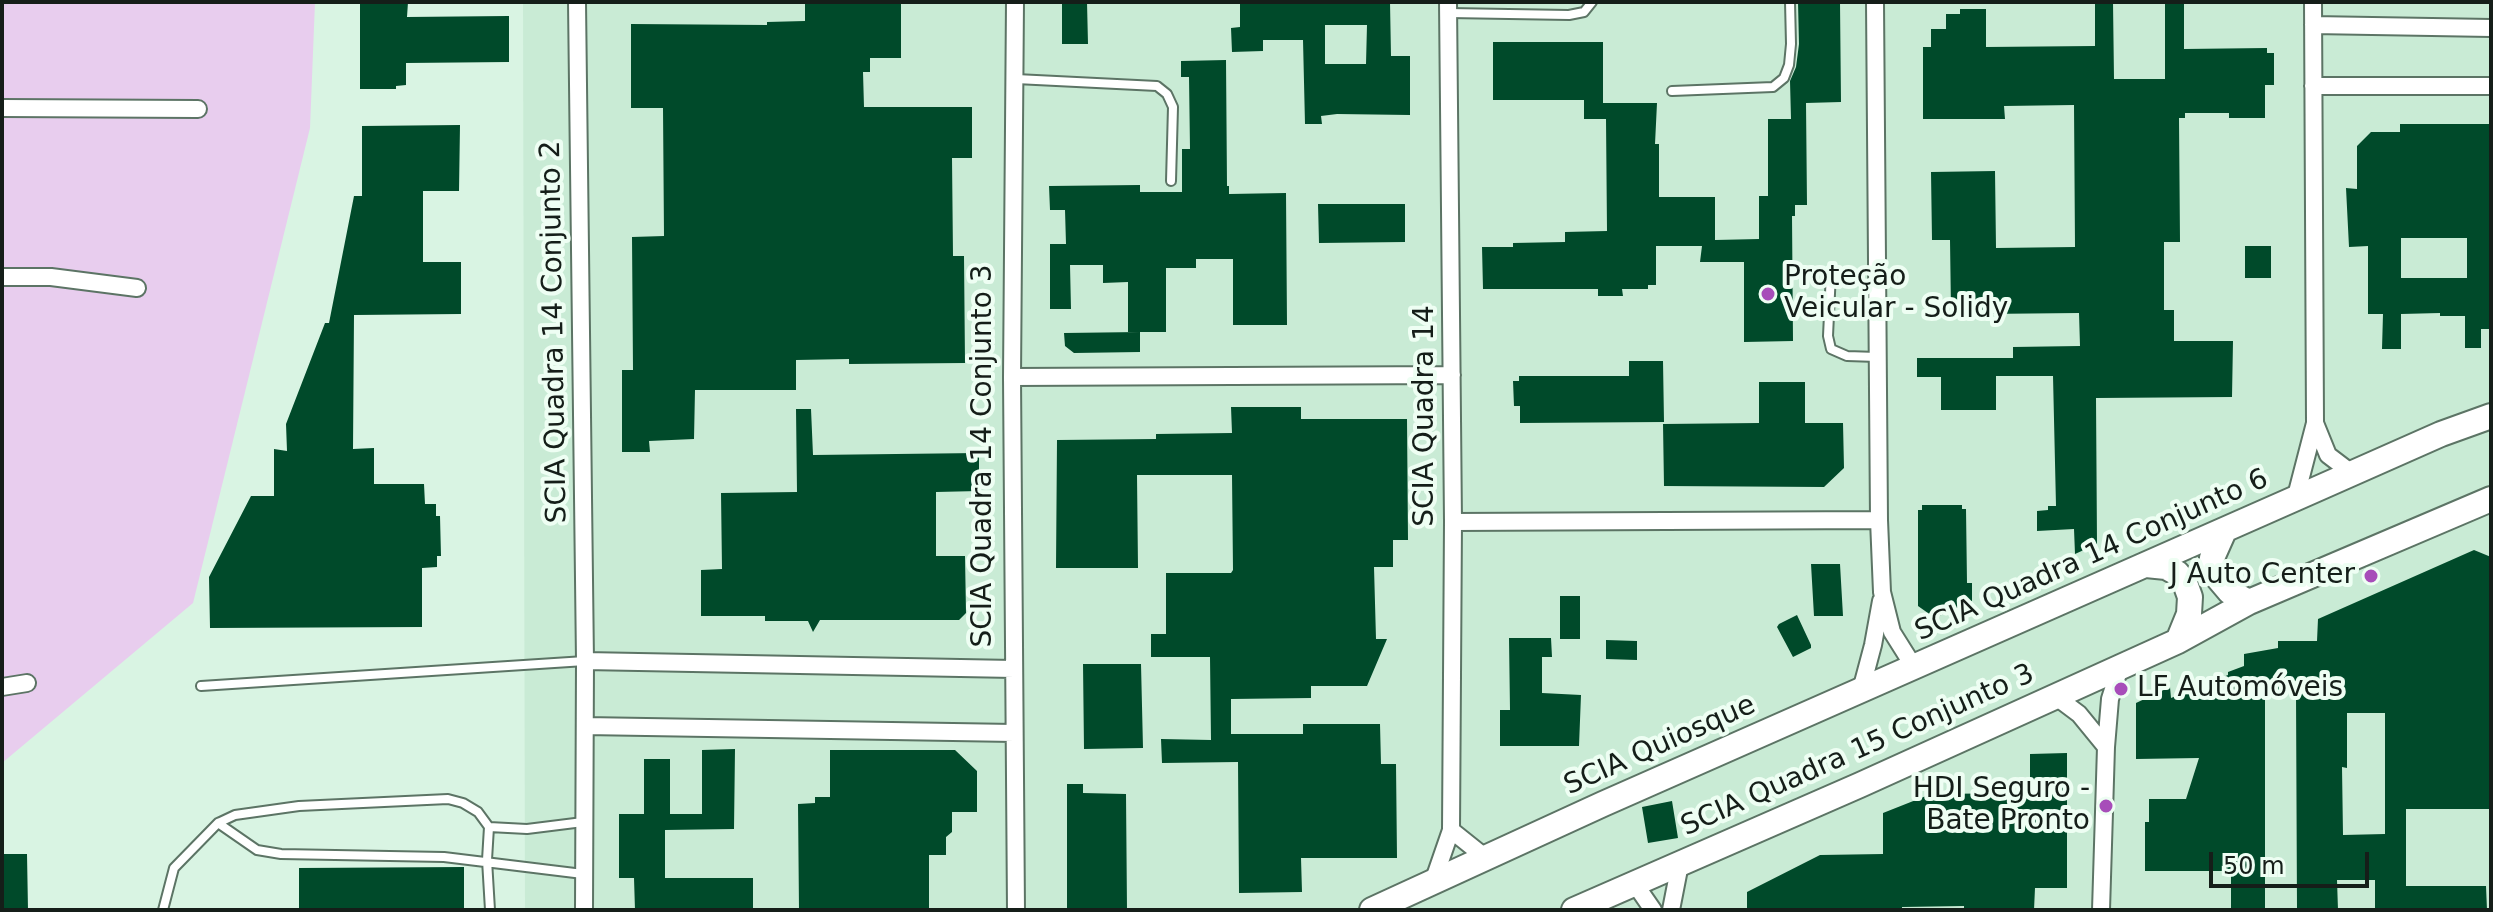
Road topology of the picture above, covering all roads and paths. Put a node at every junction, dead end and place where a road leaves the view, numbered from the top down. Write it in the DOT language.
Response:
graph roads {
  1 [pos="577,2"];
  2 [pos="1015,2"];
  3 [pos="1592,2"];
  4 [pos="1790,2"];
  5 [pos="1875,2"];
  6 [pos="2313,2"];
  7 [pos="1448,7"];
  8 [pos="2313,25"];
  9 [pos="2491,28"];
  10 [pos="1016,79"];
  11 [pos="2313,86"];
  12 [pos="2491,86"];
  13 [pos="1672,91"];
  14 [pos="2,108"];
  15 [pos="198,109"];
  16 [pos="1171,181"];
  17 [pos="1831,272"];
  18 [pos="2,277"];
  19 [pos="137,288"];
  20 [pos="1878,357"];
  21 [pos="1452,375"];
  22 [pos="1012,377"];
  23 [pos="2491,416"];
  24 [pos="2315,423"];
  25 [pos="2353,474"];
  26 [pos="2491,499"];
  27 [pos="2295,500"];
  28 [pos="1879,520"];
  29 [pos="1453,522"];
  30 [pos="2224,531"];
  31 [pos="2146,565"];
  32 [pos="1882,592"];
  33 [pos="2249,602"];
  34 [pos="2178,641"];
  35 [pos="585,661"];
  36 [pos="1914,667"];
  37 [pos="2120,667"];
  38 [pos="1014,669"];
  39 [pos="1888,678"];
  40 [pos="27,683"];
  41 [pos="201,686"];
  42 [pos="2,687"];
  43 [pos="1861,690"];
  44 [pos="2055,696"];
  45 [pos="585,726"];
  46 [pos="1014,733"];
  47 [pos="2106,747"];
  48 [pos="583,822"];
  49 [pos="218,823"];
  50 [pos="489,827"];
  51 [pos="1451,830"];
  52 [pos="1486,858"];
  53 [pos="487,860"];
  54 [pos="1680,864"];
  55 [pos="583,874"];
  56 [pos="1645,879"];
  57 [pos="1433,882"];
  58 [pos="163,910"];
  59 [pos="490,910"];
  60 [pos="584,910"];
  61 [pos="1016,910"];
  62 [pos="1372,910"];
  63 [pos="1574,910"];
  64 [pos="1653,910"];
  65 [pos="1671,910"];
  66 [pos="2101,910"];
  1 -- 35 [label="street, SCIA Quadra 14 Conjunto 2"];
  2 -- 10 [label="street, SCIA Quadra 14 Conjunto 3"];
  3 -- 7 [label="lane"];
  4 -- 13 [label="lane"];
  5 -- 20 [label="street"];
  6 -- 8 [label="street"];
  7 -- 21 [label="street, SCIA Quadra 14"];
  8 -- 9 [label="street"];
  8 -- 11 [label="street"];
  10 -- 16 [label="lane"];
  10 -- 22 [label="street, SCIA Quadra 14 Conjunto 3"];
  11 -- 12 [label="street"];
  11 -- 24 [label="street"];
  14 -- 15 [label="street"];
  17 -- 20 [label="lane"];
  18 -- 19 [label="street"];
  20 -- 28 [label="street"];
  21 -- 22 [label="street"];
  21 -- 29 [label="street, SCIA Quadra 14"];
  22 -- 38 [label="street, SCIA Quadra 14 Conjunto 3"];
  23 -- 25 [label="main road, SCIA Quadra 14 Conjunto 6"];
  24 -- 25 [label="street"];
  24 -- 27 [label="street"];
  25 -- 27 [label="main road, SCIA Quadra 14 Conjunto 6"];
  26 -- 33 [label="main road, SCIA Quadra 15 Conjunto 3"];
  27 -- 30 [label="main road, SCIA Quadra 14 Conjunto 6"];
  28 -- 29 [label="street"];
  28 -- 32 [label="street"];
  29 -- 51 [label="street, SCIA Quadra 14"];
  30 -- 31 [label="main road, SCIA Quadra 14 Conjunto 6"];
  30 -- 33 [label="main road"];
  31 -- 34 [label="main road"];
  31 -- 36 [label="main road, SCIA Quadra 14 Conjunto 6"];
  32 -- 36 [label="street"];
  32 -- 43 [label="street"];
  33 -- 34 [label="main road, SCIA Quadra 15 Conjunto 3"];
  34 -- 37 [label="main road, SCIA Quadra 15 Conjunto 3"];
  35 -- 38 [label="street"];
  35 -- 41 [label="lane"];
  35 -- 45 [label="street, SCIA Quadra 14 Conjunto 2"];
  36 -- 39 [label="main road, SCIA Quadra 14 Conjunto 6"];
  37 -- 44 [label="main road, SCIA Quadra 15 Conjunto 3"];
  37 -- 47 [label="street"];
  38 -- 46 [label="street, SCIA Quadra 14 Conjunto 3"];
  39 -- 43 [label="main road, SCIA Quiosque"];
  40 -- 42 [label="street"];
  43 -- 52 [label="main road, SCIA Quiosque"];
  44 -- 47 [label="street"];
  44 -- 54 [label="main road, SCIA Quadra 15 Conjunto 3"];
  45 -- 46 [label="street"];
  45 -- 48 [label="street, SCIA Quadra 14 Conjunto 2"];
  46 -- 61 [label="street, SCIA Quadra 14 Conjunto 3"];
  47 -- 66 [label="street"];
  48 -- 50 [label="lane"];
  48 -- 55 [label="street, SCIA Quadra 14 Conjunto 2"];
  49 -- 50 [label="lane"];
  49 -- 53 [label="lane"];
  49 -- 58 [label="lane"];
  50 -- 53 [label="lane"];
  51 -- 52 [label="street"];
  51 -- 57 [label="street, SCIA Quadra 14"];
  52 -- 57 [label="main road, SCIA Quiosque"];
  53 -- 55 [label="lane"];
  53 -- 59 [label="lane"];
  54 -- 56 [label="main road, SCIA Quadra 15 Conjunto 3"];
  54 -- 65 [label="street"];
  55 -- 60 [label="street, SCIA Quadra 14 Conjunto 2"];
  56 -- 63 [label="main road, SCIA Quadra 15 Conjunto 3"];
  56 -- 64 [label="street"];
  57 -- 62 [label="main road"];
}
